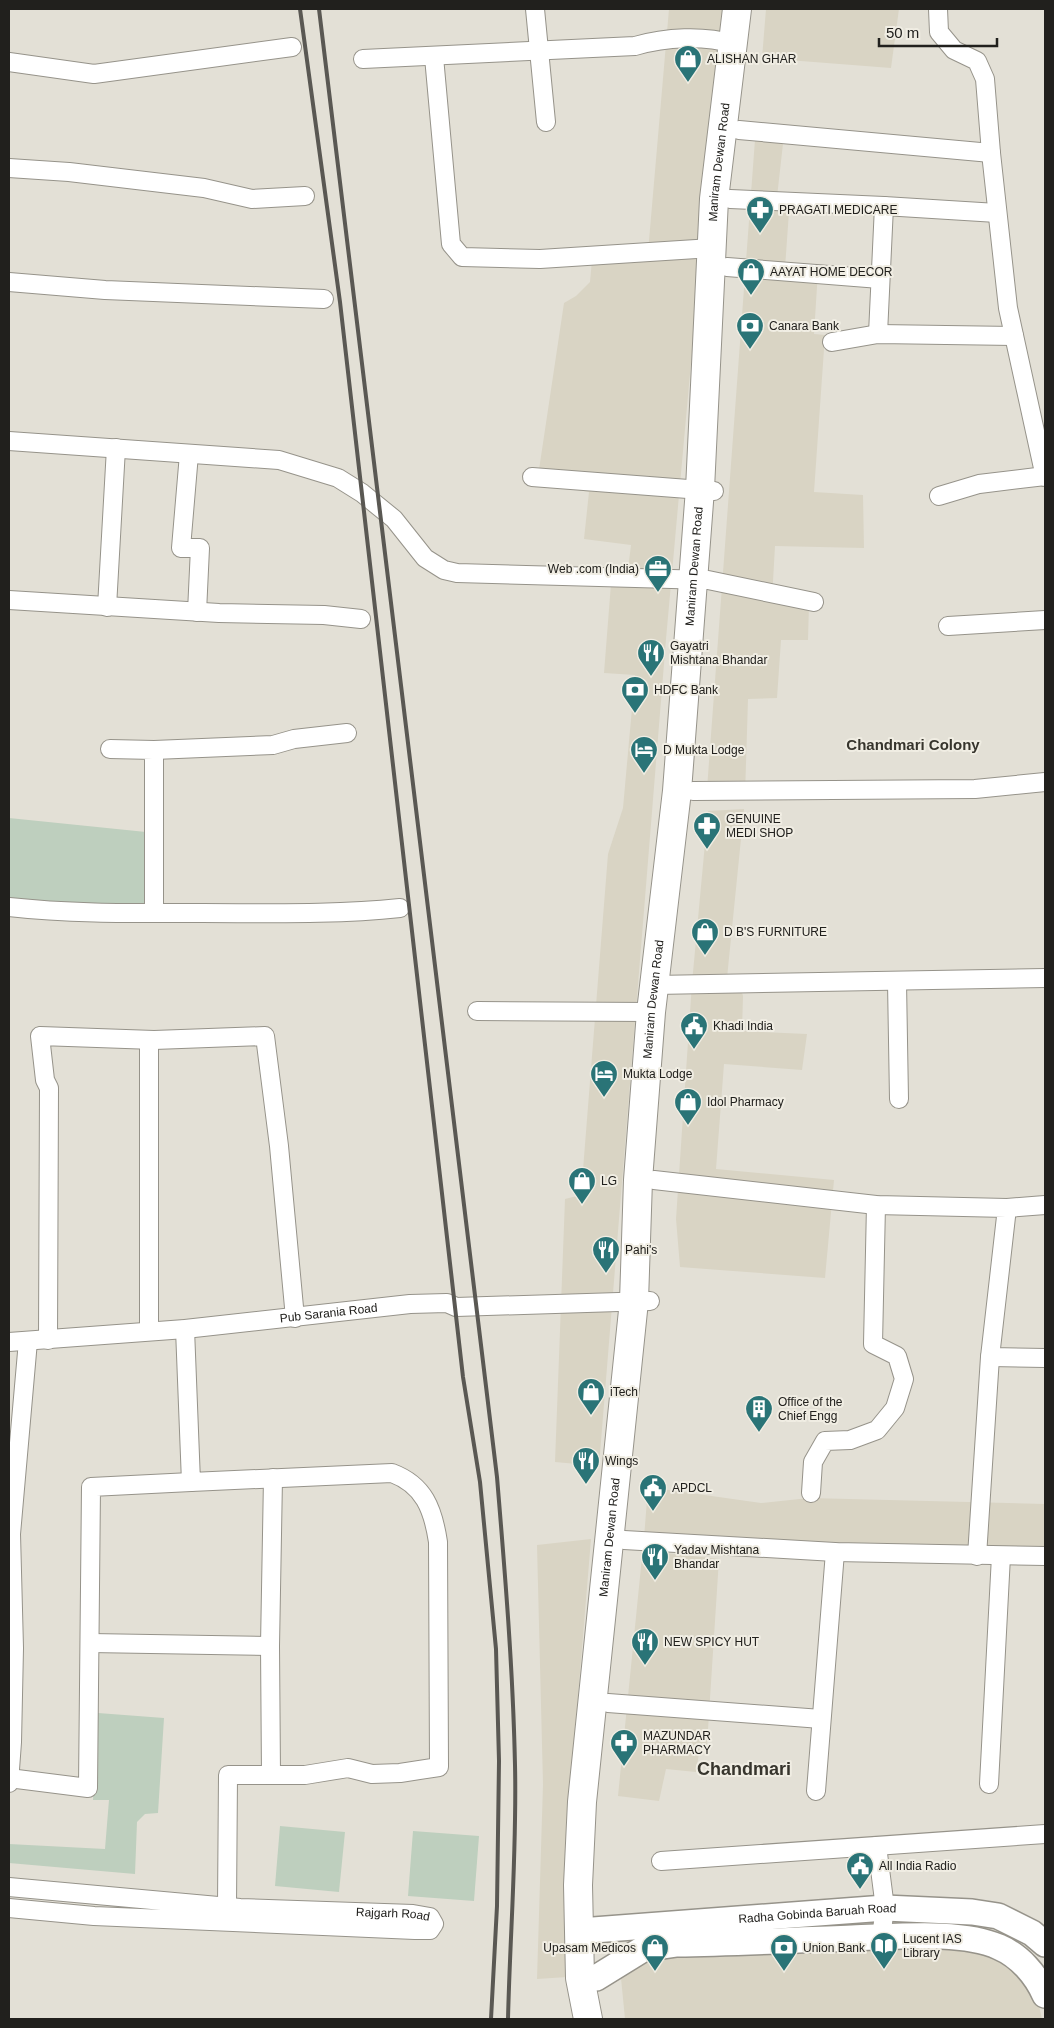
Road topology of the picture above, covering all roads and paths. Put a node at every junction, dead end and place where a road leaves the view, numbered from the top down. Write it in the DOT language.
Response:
graph roads {
  1 [pos="535,9"];
  2 [pos="737,9"];
  3 [pos="753,9"];
  4 [pos="938,9"];
  5 [pos="734,44"];
  6 [pos="292,47"];
  7 [pos="541,50"];
  8 [pos="434,57"];
  9 [pos="363,59"];
  10 [pos="9,62"];
  11 [pos="546,122"];
  12 [pos="739,130"];
  13 [pos="990,153"];
  14 [pos="9,168"];
  15 [pos="305,196"];
  16 [pos="730,199"];
  17 [pos="884,206"];
  18 [pos="997,213"];
  19 [pos="720,258"];
  20 [pos="880,279"];
  21 [pos="9,282"];
  22 [pos="324,300"];
  23 [pos="878,334"];
  24 [pos="1014,336"];
  25 [pos="832,342"];
  26 [pos="9,441"];
  27 [pos="116,448"];
  28 [pos="189,454"];
  29 [pos="532,477"];
  30 [pos="1045,477"];
  31 [pos="707,490"];
  32 [pos="940,496"];
  33 [pos="700,580"];
  34 [pos="9,600"];
  35 [pos="814,602"];
  36 [pos="107,607"];
  37 [pos="197,612"];
  38 [pos="361,619"];
  39 [pos="1045,620"];
  40 [pos="948,626"];
  41 [pos="347,733"];
  42 [pos="110,749"];
  43 [pos="154,750"];
  44 [pos="1045,782"];
  45 [pos="693,791"];
  46 [pos="9,907"];
  47 [pos="400,908"];
  48 [pos="154,913"];
  49 [pos="1045,978"];
  50 [pos="897,982"];
  51 [pos="664,985"];
  52 [pos="477,1011"];
  53 [pos="650,1012"];
  54 [pos="149,1040"];
  55 [pos="898,1099"];
  56 [pos="654,1180"];
  57 [pos="876,1205"];
  58 [pos="1045,1205"];
  59 [pos="1007,1208"];
  60 [pos="642,1301"];
  61 [pos="295,1318"];
  62 [pos="185,1329"];
  63 [pos="149,1331"];
  64 [pos="48,1340"];
  65 [pos="28,1341"];
  66 [pos="9,1342"];
  67 [pos="990,1357"];
  68 [pos="1045,1358"];
  69 [pos="273,1478"];
  70 [pos="191,1482"];
  71 [pos="811,1492"];
  72 [pos="624,1540"];
  73 [pos="835,1552"];
  74 [pos="977,1556"];
  75 [pos="1001,1556"];
  76 [pos="1045,1556"];
  77 [pos="90,1643"];
  78 [pos="270,1646"];
  79 [pos="608,1703"];
  80 [pos="821,1719"];
  81 [pos="271,1775"];
  82 [pos="9,1778"];
  83 [pos="9,1782"];
  84 [pos="989,1784"];
  85 [pos="816,1791"];
  86 [pos="1045,1834"];
  87 [pos="877,1846"];
  88 [pos="661,1861"];
  89 [pos="9,1887"];
  90 [pos="227,1906"];
  91 [pos="9,1908"];
  92 [pos="885,1908"];
  93 [pos="588,1931"];
  94 [pos="881,1937"];
  95 [pos="1045,1944"];
  96 [pos="588,1978"];
  97 [pos="1045,1995"];
  98 [pos="588,2019"];
  99 [pos="603,2019"];
  1 -- 7 [label="street"];
  2 -- 5 [label="main road, Maniram Dewan Road"];
  3 -- 12 [label="main road, Maniram Dewan Road"];
  4 -- 13 [label="street"];
  5 -- 7 [label="street"];
  5 -- 19 [label="main road, Maniram Dewan Road"];
  6 -- 10 [label="street"];
  7 -- 8 [label="street"];
  7 -- 11 [label="street"];
  8 -- 9 [label="street"];
  8 -- 19 [label="street"];
  12 -- 13 [label="street"];
  12 -- 16 [label="main road, Maniram Dewan Road"];
  13 -- 18 [label="street"];
  14 -- 15 [label="street"];
  16 -- 17 [label="street"];
  16 -- 19 [label="main road, Maniram Dewan Road"];
  17 -- 18 [label="street"];
  17 -- 20 [label="street"];
  18 -- 24 [label="street"];
  19 -- 20 [label="street"];
  19 -- 31 [label="main road, Maniram Dewan Road"];
  20 -- 23 [label="street"];
  21 -- 22 [label="street"];
  23 -- 24 [label="street"];
  23 -- 25 [label="street"];
  24 -- 30 [label="street"];
  26 -- 27 [label="street"];
  27 -- 28 [label="street"];
  27 -- 36 [label="street"];
  28 -- 33 [label="street"];
  28 -- 37 [label="street"];
  29 -- 31 [label="street"];
  30 -- 32 [label="street"];
  31 -- 33 [label="main road, Maniram Dewan Road"];
  33 -- 35 [label="street"];
  33 -- 45 [label="main road, Maniram Dewan Road"];
  33 -- 51 [label="main road, Maniram Dewan Road"];
  34 -- 36 [label="street"];
  36 -- 37 [label="street"];
  37 -- 38 [label="street"];
  39 -- 40 [label="street"];
  41 -- 43 [label="street"];
  42 -- 43 [label="street"];
  43 -- 48 [label="street"];
  44 -- 45 [label="street"];
  45 -- 51 [label="main road, Maniram Dewan Road"];
  46 -- 48 [label="street"];
  47 -- 48 [label="street"];
  49 -- 50 [label="street"];
  50 -- 51 [label="street"];
  50 -- 55 [label="street"];
  51 -- 53 [label="main road, Maniram Dewan Road"];
  51 -- 56 [label="main road, Maniram Dewan Road"];
  52 -- 53 [label="street"];
  53 -- 60 [label="main road, Maniram Dewan Road"];
  54 -- 61 [label="street"];
  54 -- 63 [label="street"];
  54 -- 64 [label="street"];
  56 -- 57 [label="street"];
  56 -- 60 [label="main road, Maniram Dewan Road"];
  57 -- 59 [label="street"];
  57 -- 71 [label="street"];
  58 -- 59 [label="street"];
  59 -- 67 [label="street"];
  60 -- 61 [label="street, Pub Sarania Road"];
  60 -- 72 [label="main road, Maniram Dewan Road"];
  60 -- 93 [label="main road, Maniram Dewan Road"];
  61 -- 62 [label="street, Pub Sarania Road"];
  62 -- 63 [label="street, Pub Sarania Road"];
  62 -- 70 [label="street"];
  63 -- 64 [label="street, Pub Sarania Road"];
  64 -- 65 [label="street, Pub Sarania Road"];
  65 -- 66 [label="street, Pub Sarania Road"];
  65 -- 82 [label="street"];
  67 -- 68 [label="street"];
  67 -- 74 [label="street"];
  69 -- 70 [label="street"];
  69 -- 78 [label="street"];
  69 -- 81 [label="street"];
  70 -- 77 [label="street"];
  72 -- 73 [label="street"];
  72 -- 79 [label="main road, Maniram Dewan Road"];
  73 -- 74 [label="street"];
  73 -- 80 [label="street"];
  74 -- 75 [label="street"];
  75 -- 76 [label="street"];
  75 -- 84 [label="street"];
  77 -- 78 [label="street"];
  77 -- 82 [label="street"];
  78 -- 81 [label="street"];
  79 -- 80 [label="street"];
  79 -- 93 [label="main road, Maniram Dewan Road"];
  80 -- 85 [label="street"];
  81 -- 90 [label="street"];
  82 -- 83 [label="street"];
  86 -- 87 [label="street"];
  87 -- 88 [label="street"];
  87 -- 92 [label="street"];
  89 -- 90 [label="street, Rajgarh Road"];
  90 -- 91 [label="street, Rajgarh Road"];
  92 -- 93 [label="main road, Radha Gobinda Baruah Road"];
  92 -- 94 [label="street"];
  92 -- 95 [label="main road, Radha Gobinda Baruah Road"];
  93 -- 96 [label="main road, Maniram Dewan Road"];
  94 -- 96 [label="main road, Radha Gobinda Baruah Road"];
  94 -- 97 [label="main road, Radha Gobinda Baruah Road"];
  96 -- 98 [label="main road, Maniram Dewan Road"];
  96 -- 99 [label="main road, Maniram Dewan Road"];
}
